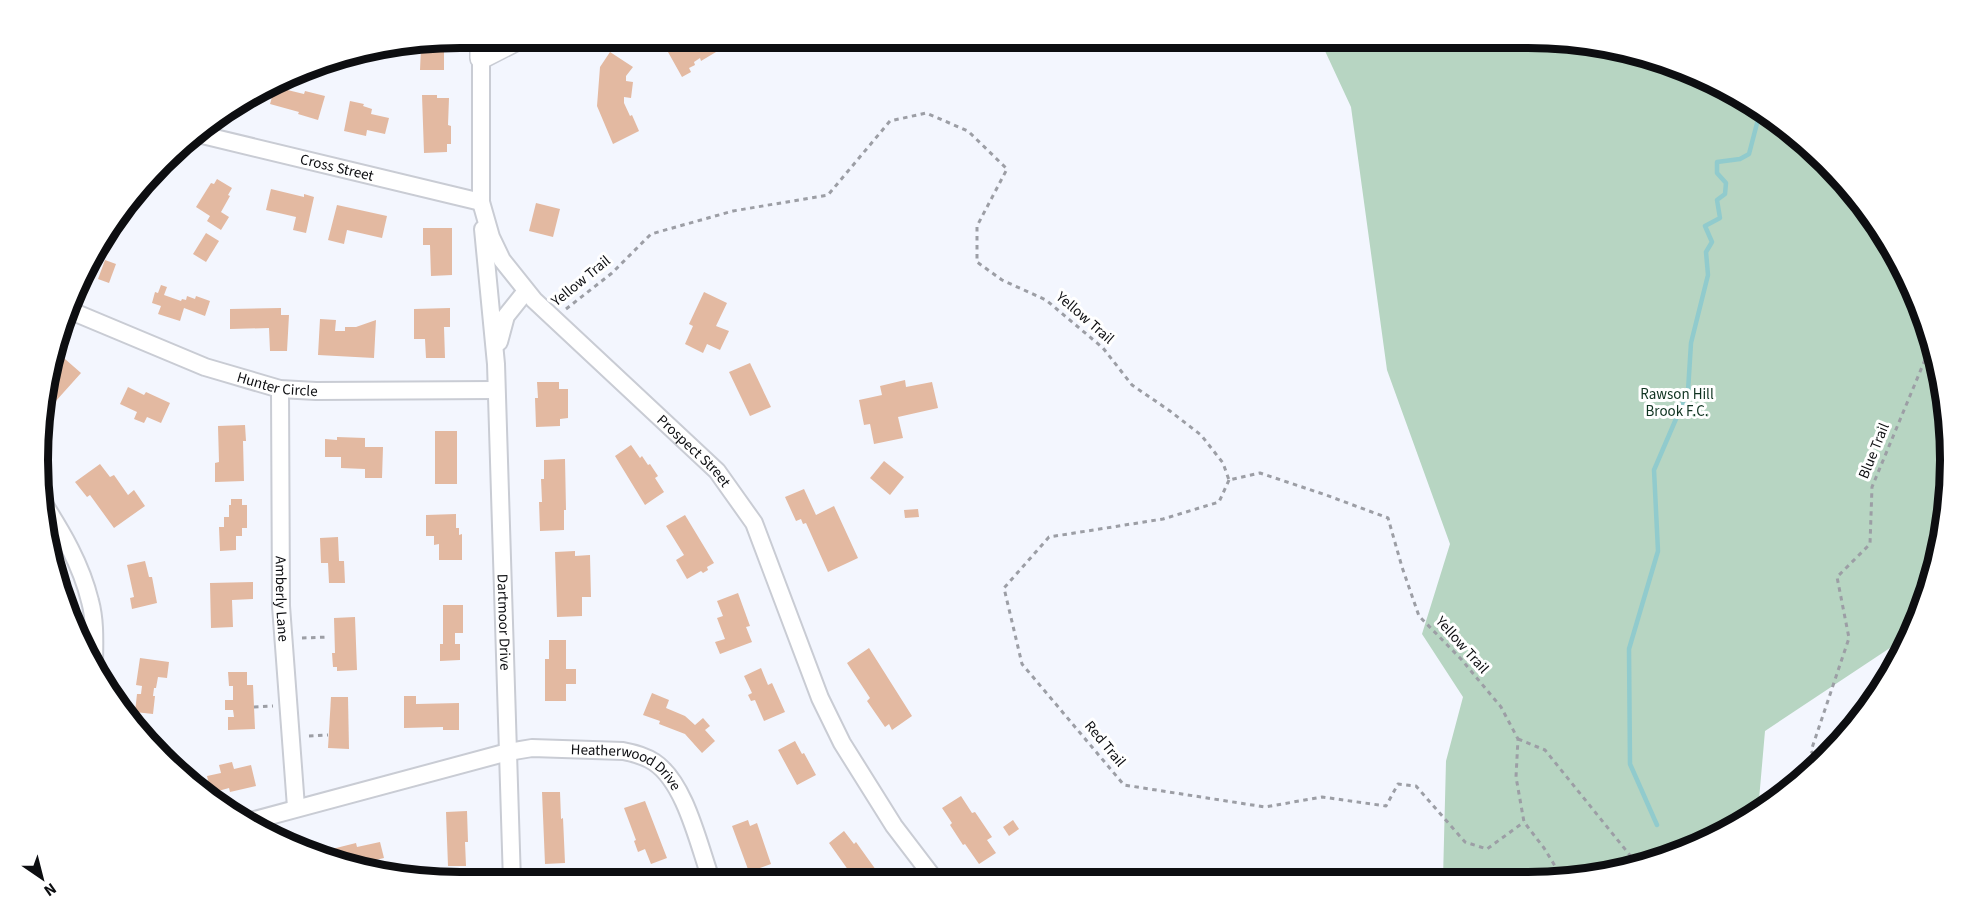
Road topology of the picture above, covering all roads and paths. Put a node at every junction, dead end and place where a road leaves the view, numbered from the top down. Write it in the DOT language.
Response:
graph roads {
  1 [pos="481,48"];
  2 [pos="206,136"];
  3 [pos="481,202"];
  4 [pos="508,270"];
  5 [pos="526,291"];
  6 [pos="489,296"];
  7 [pos="75,313"];
  8 [pos="554,318"];
  9 [pos="1927,357"];
  10 [pos="496,364"];
  11 [pos="280,389"];
  12 [pos="496,390"];
  13 [pos="1229,480"];
  14 [pos="52,517"];
  15 [pos="329,637"];
  16 [pos="302,638"];
  17 [pos="94,649"];
  18 [pos="273,706"];
  19 [pos="254,707"];
  20 [pos="328,735"];
  21 [pos="309,736"];
  22 [pos="1518,740"];
  23 [pos="508,752"];
  24 [pos="1814,756"];
  25 [pos="296,807"];
  26 [pos="257,819"];
  27 [pos="1524,822"];
  28 [pos="1633,859"];
  29 [pos="1557,871"];
  30 [pos="512,872"];
  31 [pos="708,872"];
  32 [pos="929,872"];
  1 -- 3 [label="street, Prospect Street"];
  2 -- 3 [label="street, Cross Street"];
  3 -- 4 [label="street, Prospect Street"];
  3 -- 6 [label="street, Dartmoor Drive"];
  4 -- 5 [label="street, Prospect Street"];
  4 -- 6 [label="street"];
  5 -- 8 [label="street, Prospect Street"];
  5 -- 10 [label="street, Dartmoor Drive"];
  6 -- 10 [label="street, Dartmoor Drive"];
  7 -- 11 [label="street, Hunter Circle"];
  8 -- 13 [label="path, Yellow Trail"];
  8 -- 32 [label="street, Prospect Street"];
  9 -- 24 [label="path, Blue Trail"];
  10 -- 12 [label="street, Dartmoor Drive"];
  11 -- 12 [label="street, Hunter Circle"];
  11 -- 25 [label="street, Amberly Lane"];
  12 -- 23 [label="street, Dartmoor Drive"];
  13 -- 22 [label="path, Yellow Trail"];
  13 -- 27 [label="path, Red Trail"];
  14 -- 17 [label="street"];
  15 -- 16 [label="path"];
  18 -- 19 [label="path"];
  20 -- 21 [label="path"];
  22 -- 27 [label="path"];
  22 -- 28 [label="path"];
  23 -- 25 [label="street"];
  23 -- 30 [label="street, Dartmoor Drive"];
  23 -- 31 [label="street, Heatherwood Drive"];
  25 -- 26 [label="street"];
  27 -- 29 [label="path"];
}
